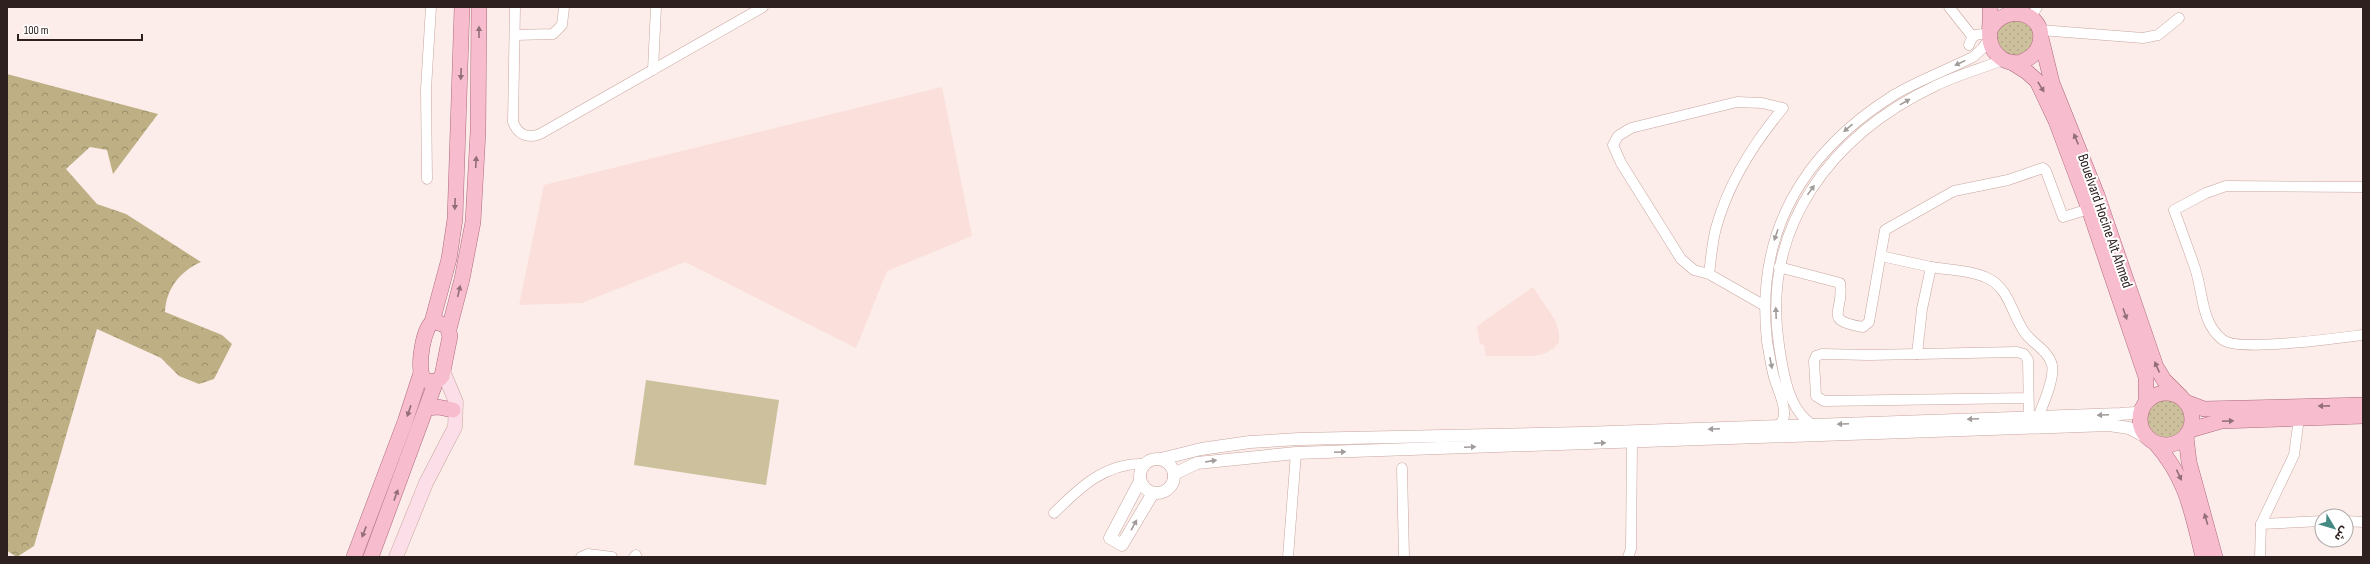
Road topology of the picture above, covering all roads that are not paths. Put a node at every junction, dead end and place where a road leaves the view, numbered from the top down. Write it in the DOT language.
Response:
graph roads {
  1 [pos="431,7"];
  2 [pos="462,7"];
  3 [pos="479,7"];
  4 [pos="515,7"];
  5 [pos="564,7"];
  6 [pos="656,7"];
  7 [pos="763,7"];
  8 [pos="1950,7"];
  9 [pos="1990,7"];
  10 [pos="2027,11"];
  11 [pos="2179,18"];
  12 [pos="1989,34"];
  13 [pos="2040,34"];
  14 [pos="515,35"];
  15 [pos="2007,61"];
  16 [pos="653,70"];
  17 [pos="427,179"];
  18 [pos="2363,188"];
  19 [pos="2090,209"];
  20 [pos="1881,256"];
  21 [pos="1779,267"];
  22 [pos="1931,267"];
  23 [pos="1709,274"];
  24 [pos="1765,306"];
  25 [pos="432,322"];
  26 [pos="449,329"];
  27 [pos="2363,335"];
  28 [pos="1917,354"];
  29 [pos="420,373"];
  30 [pos="439,377"];
  31 [pos="2028,398"];
  32 [pos="2184,400"];
  33 [pos="2363,405"];
  34 [pos="2144,406"];
  35 [pos="428,408"];
  36 [pos="455,415"];
  37 [pos="2363,416"];
  38 [pos="2033,417"];
  39 [pos="2300,418"];
  40 [pos="1814,425"];
  41 [pos="1780,426"];
  42 [pos="2188,434"];
  43 [pos="2151,440"];
  44 [pos="1632,442"];
  45 [pos="1296,453"];
  46 [pos="1160,459"];
  47 [pos="1144,464"];
  48 [pos="1402,468"];
  49 [pos="1174,474"];
  50 [pos="1140,481"];
  51 [pos="1153,493"];
  52 [pos="1054,513"];
  53 [pos="2314,521"];
  54 [pos="2261,524"];
  55 [pos="354,557"];
  56 [pos="372,557"];
  57 [pos="396,557"];
  58 [pos="581,557"];
  59 [pos="612,557"];
  60 [pos="1288,557"];
  61 [pos="1404,557"];
  62 [pos="1628,557"];
  63 [pos="2203,557"];
  64 [pos="2215,557"];
  65 [pos="2260,557"];
  1 -- 17 [label="street"];
  2 -- 25 [label="main road, one-way"];
  26 -- 3 [label="main road, one-way"];
  4 -- 14 [label="street"];
  5 -- 14 [label="street"];
  6 -- 16 [label="street"];
  7 -- 16 [label="street"];
  8 -- 12 [label="street"];
  9 -- 12 [label="main road"];
  10 -- 12 [label="main road"];
  10 -- 13 [label="main road"];
  11 -- 13 [label="street"];
  12 -- 15 [label="main road"];
  12 -- 24 [label="street, one-way"];
  13 -- 15 [label="main road"];
  32 -- 13 [label="main road, Bouelvard Hocine Ait Ahmed, one-way"];
  14 -- 16 [label="street"];
  15 -- 19 [label="main road, one-way"];
  21 -- 15 [label="street, one-way"];
  18 -- 27 [label="street"];
  19 -- 20 [label="street"];
  19 -- 34 [label="main road, one-way"];
  20 -- 21 [label="street"];
  20 -- 22 [label="street"];
  40 -- 21 [label="street, one-way"];
  22 -- 28 [label="street"];
  22 -- 38 [label="street"];
  23 -- 23 [label="street"];
  23 -- 24 [label="street"];
  24 -- 41 [label="street, one-way"];
  25 -- 26 [label="main road"];
  25 -- 29 [label="main road"];
  26 -- 30 [label="main road"];
  28 -- 31 [label="street"];
  28 -- 31 [label="street"];
  29 -- 30 [label="main road"];
  29 -- 55 [label="main road, one-way"];
  30 -- 35 [label="main road"];
  30 -- 36 [label="main road"];
  31 -- 38 [label="street"];
  33 -- 32 [label="main road, one-way"];
  32 -- 34 [label="main road"];
  32 -- 42 [label="main road"];
  34 -- 38 [label="street, one-way"];
  34 -- 43 [label="main road"];
  35 -- 36 [label="main road"];
  56 -- 35 [label="main road, one-way"];
  36 -- 57 [label="main road"];
  37 -- 39 [label="main road"];
  38 -- 40 [label="street, one-way"];
  42 -- 39 [label="main road, one-way"];
  39 -- 54 [label="street"];
  40 -- 41 [label="street"];
  41 -- 46 [label="street, one-way"];
  42 -- 43 [label="main road"];
  64 -- 42 [label="main road, one-way"];
  43 -- 44 [label="street"];
  43 -- 63 [label="main road, one-way"];
  45 -- 44 [label="street, one-way"];
  44 -- 62 [label="street"];
  49 -- 45 [label="street, one-way"];
  45 -- 60 [label="street"];
  46 -- 47 [label="street"];
  46 -- 49 [label="street"];
  47 -- 50 [label="street"];
  47 -- 52 [label="street"];
  48 -- 61 [label="street"];
  49 -- 51 [label="street"];
  50 -- 51 [label="street"];
  50 -- 51 [label="street, one-way"];
  53 -- 54 [label="street"];
  54 -- 65 [label="street"];
  58 -- 59 [label="street"];
}
